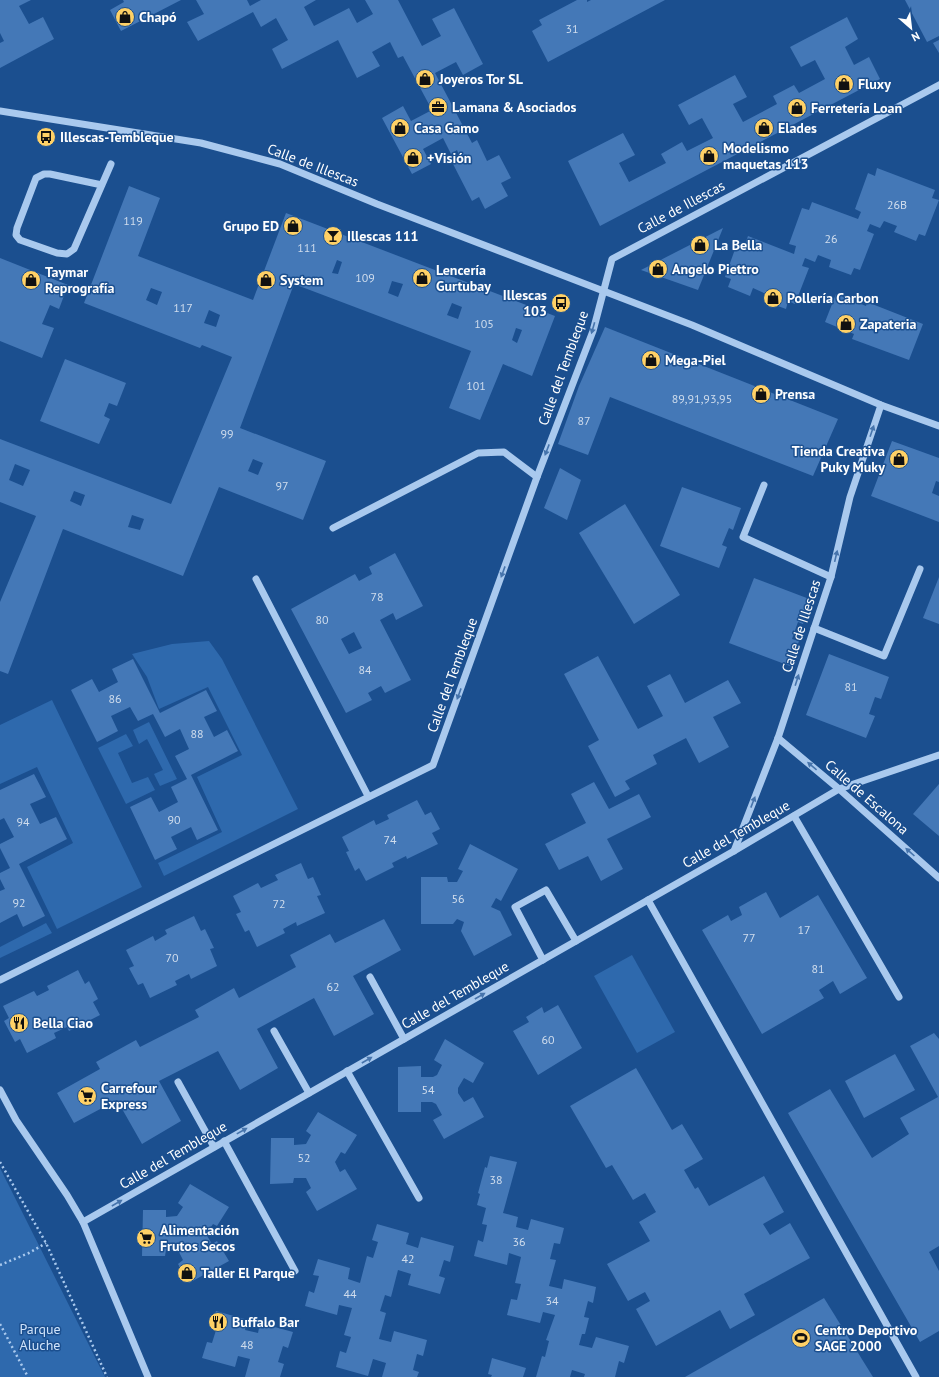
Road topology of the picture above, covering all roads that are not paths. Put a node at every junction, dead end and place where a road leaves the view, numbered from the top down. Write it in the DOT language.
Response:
graph roads {
  1 [pos="939,85"];
  2 [pos="0,111"];
  3 [pos="111,164"];
  4 [pos="102,185"];
  5 [pos="603,290"];
  6 [pos="881,405"];
  7 [pos="939,426"];
  8 [pos="537,477"];
  9 [pos="764,485"];
  10 [pos="333,528"];
  11 [pos="920,569"];
  12 [pos="831,577"];
  13 [pos="256,579"];
  14 [pos="814,628"];
  15 [pos="778,738"];
  16 [pos="939,755"];
  17 [pos="839,789"];
  18 [pos="368,796"];
  19 [pos="794,816"];
  20 [pos="734,852"];
  21 [pos="939,878"];
  22 [pos="648,900"];
  23 [pos="576,941"];
  24 [pos="543,960"];
  25 [pos="370,977"];
  26 [pos="0,980"];
  27 [pos="899,997"];
  28 [pos="274,1031"];
  29 [pos="404,1039"];
  30 [pos="347,1071"];
  31 [pos="178,1082"];
  32 [pos="0,1090"];
  33 [pos="309,1093"];
  34 [pos="224,1141"];
  35 [pos="214,1147"];
  36 [pos="419,1198"];
  37 [pos="83,1222"];
  38 [pos="295,1271"];
  39 [pos="148,1377"];
  40 [pos="916,1377"];
  1 -- 5 [label="street, Calle de Illescas"];
  2 -- 5 [label="street, Calle de Illescas"];
  3 -- 4 [label="street"];
  4 -- 4 [label="street"];
  5 -- 6 [label="street, Calle de Illescas"];
  5 -- 8 [label="street, Calle del Tembleque, one-way"];
  6 -- 7 [label="street, Calle de Illescas"];
  12 -- 6 [label="street, Calle de Illescas, one-way"];
  8 -- 10 [label="street"];
  8 -- 18 [label="street, Calle del Tembleque, one-way"];
  9 -- 12 [label="street"];
  11 -- 14 [label="street"];
  12 -- 14 [label="street, Calle de Illescas"];
  13 -- 18 [label="street"];
  15 -- 14 [label="street, Calle de Illescas, one-way"];
  17 -- 15 [label="street, Calle de Escalona, one-way"];
  20 -- 15 [label="street, Calle de Illescas, one-way"];
  16 -- 17 [label="street, Calle del Tembleque"];
  17 -- 19 [label="street, Calle del Tembleque"];
  21 -- 17 [label="street, Calle de Escalona, one-way"];
  18 -- 26 [label="street, Calle del Tembleque"];
  19 -- 20 [label="street, Calle del Tembleque"];
  19 -- 27 [label="street"];
  20 -- 22 [label="street, Calle del Tembleque"];
  22 -- 23 [label="street, Calle del Tembleque"];
  22 -- 40 [label="street"];
  23 -- 24 [label="street, Calle del Tembleque"];
  23 -- 24 [label="street"];
  29 -- 24 [label="street, Calle del Tembleque, one-way"];
  25 -- 29 [label="street"];
  28 -- 33 [label="street"];
  30 -- 29 [label="street, Calle del Tembleque, one-way"];
  30 -- 33 [label="street, Calle del Tembleque"];
  30 -- 36 [label="street"];
  31 -- 35 [label="street"];
  32 -- 37 [label="street"];
  34 -- 33 [label="street, Calle del Tembleque, one-way"];
  34 -- 35 [label="street, Calle del Tembleque"];
  34 -- 38 [label="street"];
  37 -- 35 [label="street, Calle del Tembleque, one-way"];
  37 -- 39 [label="street"];
}
